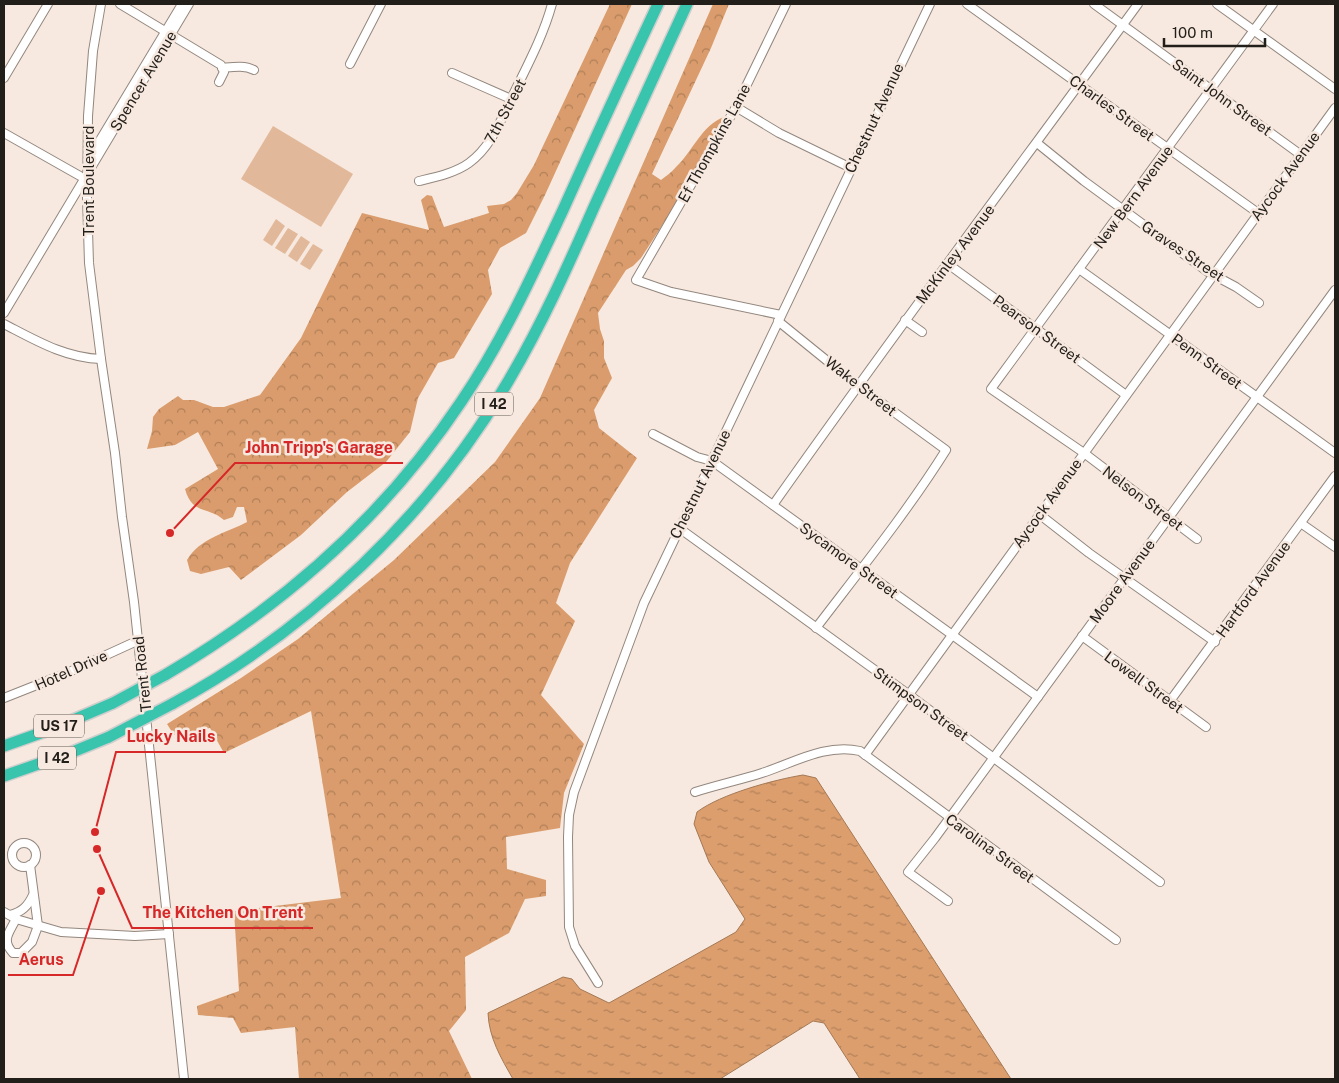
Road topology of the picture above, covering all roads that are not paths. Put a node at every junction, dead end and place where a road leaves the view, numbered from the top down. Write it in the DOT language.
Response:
graph roads {
  1 [pos="48,4"];
  2 [pos="102,4"];
  3 [pos="120,4"];
  4 [pos="182,4"];
  5 [pos="189,4"];
  6 [pos="381,4"];
  7 [pos="552,4"];
  8 [pos="658,4"];
  9 [pos="687,4"];
  10 [pos="786,4"];
  11 [pos="930,4"];
  12 [pos="966,4"];
  13 [pos="1094,4"];
  14 [pos="1138,4"];
  15 [pos="1217,4"];
  16 [pos="1273,4"];
  17 [pos="1122,25"];
  18 [pos="1253,31"];
  19 [pos="168,33"];
  20 [pos="350,64"];
  21 [pos="222,68"];
  22 [pos="254,70"];
  23 [pos="452,73"];
  24 [pos="4,78"];
  25 [pos="219,82"];
  26 [pos="1079,84"];
  27 [pos="1211,88"];
  28 [pos="1335,89"];
  29 [pos="511,99"];
  30 [pos="736,107"];
  31 [pos="1335,108"];
  32 [pos="4,133"];
  33 [pos="1036,143"];
  34 [pos="1168,149"];
  35 [pos="1301,154"];
  36 [pos="88,161"];
  37 [pos="851,168"];
  38 [pos="88,170"];
  39 [pos="80,176"];
  40 [pos="419,181"];
  41 [pos="1123,210"];
  42 [pos="1258,213"];
  43 [pos="948,264"];
  44 [pos="1079,269"];
  45 [pos="1213,275"];
  46 [pos="636,280"];
  47 [pos="1335,290"];
  48 [pos="4,303"];
  49 [pos="1259,303"];
  50 [pos="4,313"];
  51 [pos="779,318"];
  52 [pos="905,320"];
  53 [pos="4,324"];
  54 [pos="1036,329"];
  55 [pos="922,332"];
  56 [pos="1170,334"];
  57 [pos="101,359"];
  58 [pos="858,385"];
  59 [pos="991,389"];
  60 [pos="1126,395"];
  61 [pos="1256,397"];
  62 [pos="653,434"];
  63 [pos="1084,453"];
  64 [pos="1335,454"];
  65 [pos="712,461"];
  66 [pos="1335,476"];
  67 [pos="773,505"];
  68 [pos="1039,514"];
  69 [pos="1168,518"];
  70 [pos="1302,524"];
  71 [pos="679,528"];
  72 [pos="1197,538"];
  73 [pos="1335,547"];
  74 [pos="862,570"];
  75 [pos="1124,578"];
  76 [pos="816,628"];
  77 [pos="952,634"];
  78 [pos="1082,636"];
  79 [pos="139,640"];
  80 [pos="1215,642"];
  81 [pos="908,694"];
  82 [pos="1038,697"];
  83 [pos="4,698"];
  84 [pos="1170,702"];
  85 [pos="1206,727"];
  86 [pos="4,746"];
  87 [pos="865,755"];
  88 [pos="994,757"];
  89 [pos="4,776"];
  90 [pos="694,792"];
  91 [pos="949,818"];
  92 [pos="30,865"];
  93 [pos="1160,882"];
  94 [pos="34,894"];
  95 [pos="948,901"];
  96 [pos="10,916"];
  97 [pos="38,926"];
  98 [pos="169,934"];
  99 [pos="1116,940"];
  100 [pos="598,983"];
  101 [pos="184,1079"];
  1 -- 24 [label="street"];
  2 -- 36 [label="street, Trent Boulevard"];
  3 -- 19 [label="street"];
  4 -- 19 [label="street, Spencer Avenue"];
  5 -- 19 [label="street, Spencer Avenue"];
  6 -- 20 [label="street"];
  7 -- 29 [label="street, 7th Street"];
  8 -- 86 [label="highway, US 17, bridge"];
  9 -- 89 [label="highway, I 42, bridge"];
  10 -- 30 [label="street, Ef Thompkins Lane"];
  11 -- 37 [label="street, Chestnut Avenue"];
  12 -- 26 [label="street, Charles Street"];
  13 -- 17 [label="street, Saint John Street"];
  14 -- 17 [label="street, McKinley Avenue"];
  15 -- 18 [label="street"];
  16 -- 18 [label="street, New Bern Avenue"];
  17 -- 26 [label="street, McKinley Avenue"];
  17 -- 27 [label="street, Saint John Street"];
  18 -- 27 [label="street, New Bern Avenue"];
  18 -- 28 [label="street"];
  19 -- 21 [label="street"];
  19 -- 36 [label="street, Spencer Avenue"];
  19 -- 38 [label="street, Spencer Avenue"];
  21 -- 22 [label="street"];
  21 -- 25 [label="street"];
  23 -- 29 [label="street"];
  26 -- 33 [label="street, McKinley Avenue"];
  26 -- 34 [label="street, Charles Street"];
  27 -- 34 [label="street, New Bern Avenue"];
  27 -- 35 [label="street, Saint John Street"];
  29 -- 40 [label="street, 7th Street"];
  30 -- 37 [label="street"];
  30 -- 46 [label="street, Ef Thompkins Lane"];
  31 -- 35 [label="street, Aycock Avenue"];
  32 -- 39 [label="street"];
  33 -- 41 [label="street, Graves Street"];
  33 -- 43 [label="street, McKinley Avenue"];
  34 -- 41 [label="street, New Bern Avenue"];
  34 -- 42 [label="street, Charles Street"];
  35 -- 42 [label="street, Aycock Avenue"];
  36 -- 38 [label="street, Trent Boulevard"];
  36 -- 39 [label="street, Spencer Avenue"];
  37 -- 51 [label="street, Chestnut Avenue"];
  38 -- 50 [label="street, Spencer Avenue"];
  38 -- 57 [label="street, Trent Boulevard"];
  39 -- 48 [label="street, Spencer Avenue"];
  41 -- 44 [label="street, New Bern Avenue"];
  41 -- 45 [label="street, Graves Street"];
  42 -- 45 [label="street, Aycock Avenue"];
  43 -- 52 [label="street, McKinley Avenue"];
  43 -- 54 [label="street, Pearson Street"];
  44 -- 54 [label="street, New Bern Avenue"];
  44 -- 56 [label="street, Penn Street"];
  45 -- 49 [label="street, Graves Street"];
  45 -- 56 [label="street, Aycock Avenue"];
  46 -- 51 [label="street, Wake Street"];
  47 -- 61 [label="street, Moore Avenue"];
  51 -- 58 [label="street, Wake Street"];
  51 -- 65 [label="street, Chestnut Avenue"];
  52 -- 55 [label="street"];
  52 -- 58 [label="street, McKinley Avenue"];
  53 -- 57 [label="street"];
  54 -- 59 [label="street, New Bern Avenue"];
  54 -- 60 [label="street, Pearson Street"];
  56 -- 60 [label="street, Aycock Avenue"];
  56 -- 61 [label="street, Penn Street"];
  57 -- 79 [label="street, Trent Road"];
  58 -- 67 [label="street, McKinley Avenue"];
  58 -- 74 [label="street, Wake Street"];
  59 -- 63 [label="street, Nelson Street"];
  60 -- 63 [label="street, Aycock Avenue"];
  61 -- 64 [label="street, Penn Street"];
  61 -- 69 [label="street, Moore Avenue"];
  62 -- 65 [label="street, Sycamore Street"];
  63 -- 68 [label="street, Aycock Avenue"];
  63 -- 69 [label="street, Nelson Street"];
  65 -- 67 [label="street, Sycamore Street"];
  65 -- 71 [label="street, Chestnut Avenue"];
  66 -- 70 [label="street, Hartford Avenue"];
  67 -- 74 [label="street, Sycamore Street"];
  68 -- 75 [label="street"];
  68 -- 77 [label="street, Aycock Avenue"];
  69 -- 72 [label="street, Nelson Street"];
  69 -- 75 [label="street, Moore Avenue"];
  70 -- 73 [label="street"];
  70 -- 80 [label="street, Hartford Avenue"];
  71 -- 76 [label="street, Stimpson Street"];
  71 -- 100 [label="street, Chestnut Avenue"];
  74 -- 76 [label="street"];
  74 -- 77 [label="street, Sycamore Street"];
  75 -- 78 [label="street, Moore Avenue"];
  75 -- 80 [label="street"];
  76 -- 81 [label="street, Stimpson Street"];
  77 -- 81 [label="street, Aycock Avenue"];
  77 -- 82 [label="street, Sycamore Street"];
  78 -- 82 [label="street, Moore Avenue"];
  78 -- 84 [label="street, Lowell Street"];
  79 -- 83 [label="street, Hotel Drive"];
  79 -- 98 [label="street, Trent Road"];
  80 -- 84 [label="street, Hartford Avenue"];
  81 -- 87 [label="street, Aycock Avenue"];
  81 -- 88 [label="street, Stimpson Street"];
  82 -- 88 [label="street, Moore Avenue"];
  84 -- 85 [label="street, Lowell Street"];
  87 -- 90 [label="street"];
  87 -- 91 [label="street, Carolina Street"];
  88 -- 91 [label="street, Moore Avenue"];
  88 -- 93 [label="street, Stimpson Street"];
  91 -- 95 [label="street, Moore Avenue"];
  91 -- 99 [label="street, Carolina Street"];
  92 -- 94 [label="street"];
  94 -- 96 [label="street"];
  94 -- 97 [label="street"];
  96 -- 97 [label="street"];
  96 -- 97 [label="street"];
  97 -- 98 [label="street"];
  98 -- 101 [label="street, Trent Road"];
}
